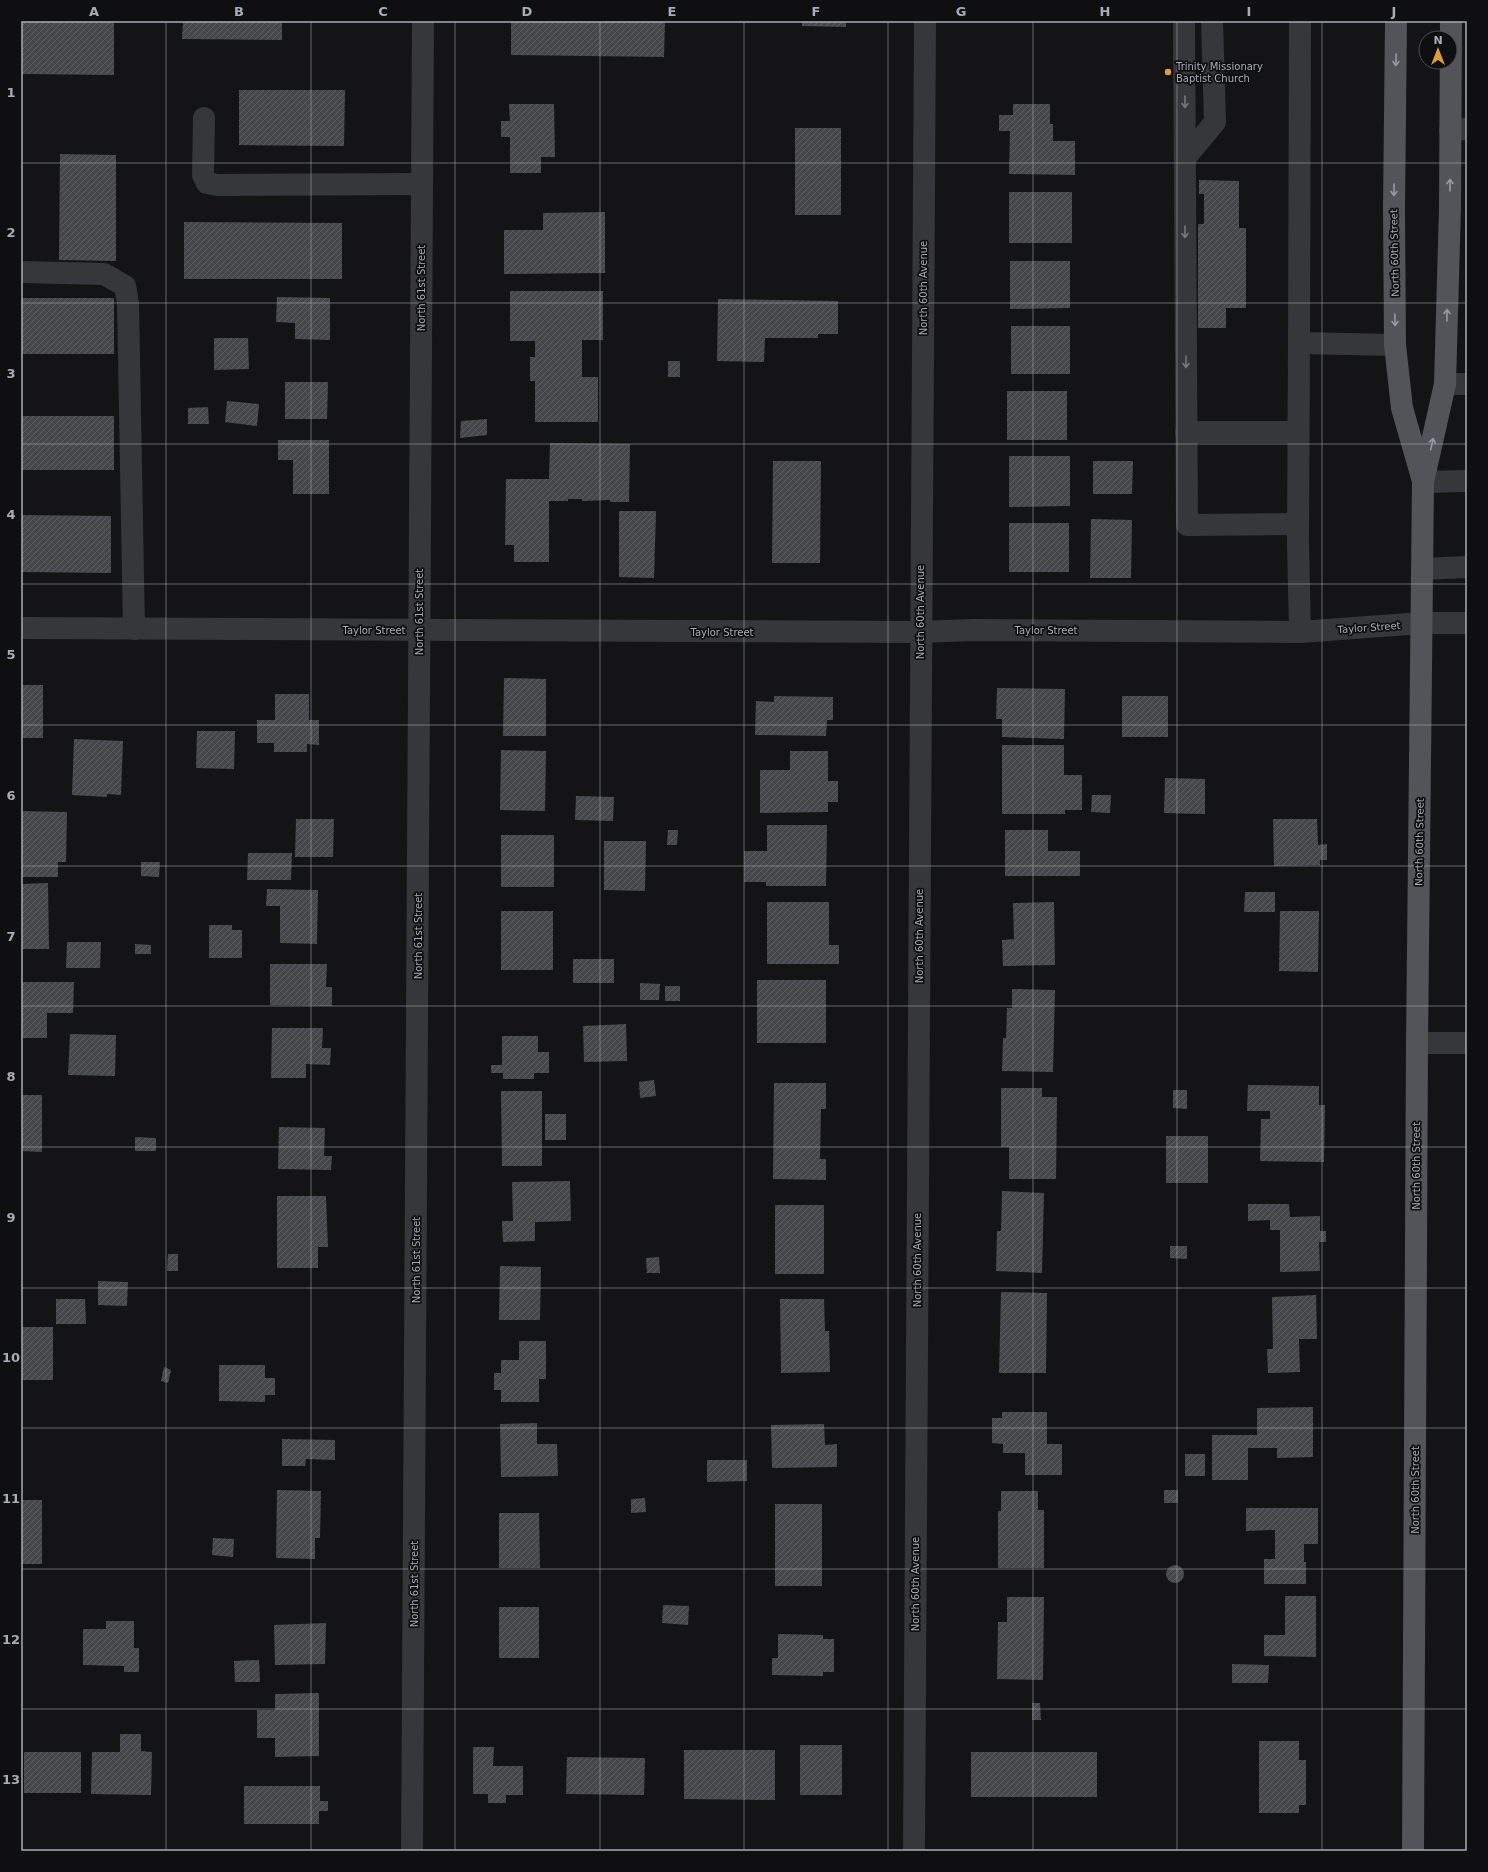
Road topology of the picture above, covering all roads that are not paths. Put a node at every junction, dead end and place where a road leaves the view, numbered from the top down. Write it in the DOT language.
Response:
graph roads {
  1 [pos="422,21"];
  2 [pos="925,21"];
  3 [pos="1184,21"];
  4 [pos="1212,21"];
  5 [pos="1300,21"];
  6 [pos="1396,21"];
  7 [pos="1451,21"];
  8 [pos="204,118"];
  9 [pos="1458,129"];
  10 [pos="1185,158"];
  11 [pos="421,184"];
  12 [pos="21,272"];
  13 [pos="1298,343"];
  14 [pos="1395,345"];
  15 [pos="1445,384"];
  16 [pos="1467,384"];
  17 [pos="1186,432"];
  18 [pos="1298,432"];
  19 [pos="1467,481"];
  20 [pos="1423,482"];
  21 [pos="1298,524"];
  22 [pos="1467,567"];
  23 [pos="1422,569"];
  24 [pos="1422,623"];
  25 [pos="1467,623"];
  26 [pos="21,628"];
  27 [pos="134,629"];
  28 [pos="419,631"];
  29 [pos="920,632"];
  30 [pos="1300,632"];
  31 [pos="1417,1043"];
  32 [pos="1467,1043"];
  33 [pos="412,1851"];
  34 [pos="914,1851"];
  35 [pos="1413,1851"];
  1 -- 11 [label="street, North 61st Street"];
  2 -- 29 [label="street, North 60th Avenue"];
  3 -- 10 [label="street, one-way"];
  4 -- 10 [label="street"];
  5 -- 13 [label="street"];
  6 -- 14 [label="main road, North 60th Street, one-way"];
  7 -- 9 [label="main road, North 60th Street"];
  8 -- 11 [label="street"];
  15 -- 9 [label="main road, North 60th Street, one-way"];
  10 -- 17 [label="street, one-way"];
  11 -- 28 [label="street, North 61st Street"];
  12 -- 27 [label="street"];
  13 -- 14 [label="street"];
  13 -- 18 [label="street"];
  14 -- 20 [label="main road, North 60th Street"];
  15 -- 16 [label="street"];
  20 -- 15 [label="main road, North 60th Street, one-way"];
  17 -- 18 [label="street"];
  17 -- 21 [label="street"];
  18 -- 21 [label="street"];
  19 -- 20 [label="street"];
  20 -- 23 [label="main road, North 60th Street"];
  21 -- 30 [label="street"];
  22 -- 23 [label="street"];
  23 -- 24 [label="main road, North 60th Street"];
  24 -- 25 [label="street, Taylor Street"];
  24 -- 30 [label="street, Taylor Street"];
  24 -- 31 [label="main road, North 60th Street"];
  26 -- 27 [label="street, Taylor Street"];
  27 -- 28 [label="street, Taylor Street"];
  28 -- 29 [label="street, Taylor Street"];
  28 -- 33 [label="street, North 61st Street"];
  29 -- 30 [label="street, Taylor Street"];
  29 -- 34 [label="street, North 60th Avenue"];
  31 -- 32 [label="street"];
  31 -- 35 [label="main road, North 60th Street"];
}
